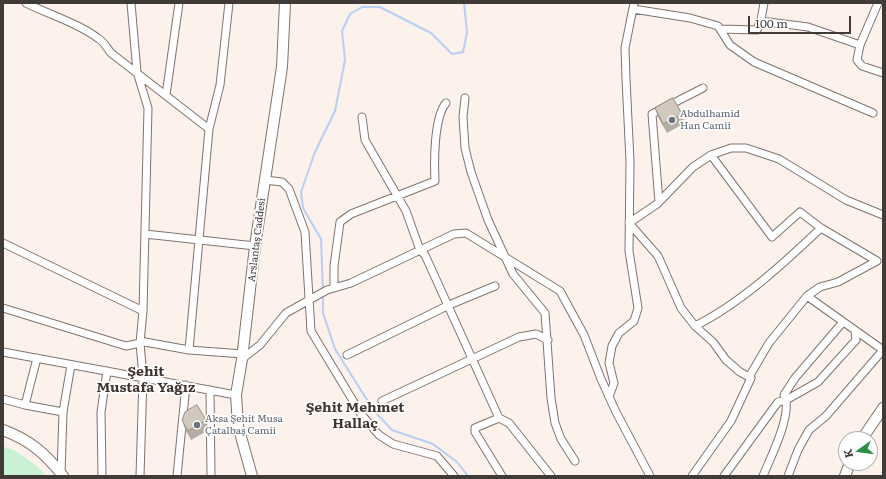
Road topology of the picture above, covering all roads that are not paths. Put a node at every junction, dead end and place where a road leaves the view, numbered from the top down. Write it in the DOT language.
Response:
graph roads {
  1 [pos="26,3"];
  2 [pos="131,3"];
  3 [pos="179,3"];
  4 [pos="229,3"];
  5 [pos="285,3"];
  6 [pos="764,3"];
  7 [pos="878,3"];
  8 [pos="633,6"];
  9 [pos="761,21"];
  10 [pos="720,29"];
  11 [pos="860,44"];
  12 [pos="137,72"];
  13 [pos="883,73"];
  14 [pos="703,88"];
  15 [pos="166,95"];
  16 [pos="465,98"];
  17 [pos="446,103"];
  18 [pos="874,113"];
  19 [pos="362,117"];
  20 [pos="209,129"];
  21 [pos="711,155"];
  22 [pos="265,180"];
  23 [pos="397,195"];
  24 [pos="659,202"];
  25 [pos="883,215"];
  26 [pos="629,223"];
  27 [pos="821,228"];
  28 [pos="145,234"];
  29 [pos="198,239"];
  30 [pos="3,243"];
  31 [pos="255,246"];
  32 [pos="420,250"];
  33 [pos="504,254"];
  34 [pos="494,286"];
  35 [pos="331,289"];
  36 [pos="807,296"];
  37 [pos="311,300"];
  38 [pos="449,305"];
  39 [pos="3,308"];
  40 [pos="143,311"];
  41 [pos="843,322"];
  42 [pos="695,326"];
  43 [pos="855,331"];
  44 [pos="548,340"];
  45 [pos="140,343"];
  46 [pos="189,350"];
  47 [pos="3,352"];
  48 [pos="347,355"];
  49 [pos="243,357"];
  50 [pos="37,358"];
  51 [pos="472,360"];
  52 [pos="71,364"];
  53 [pos="107,371"];
  54 [pos="143,377"];
  55 [pos="749,377"];
  56 [pos="186,385"];
  57 [pos="210,390"];
  58 [pos="236,395"];
  59 [pos="609,397"];
  60 [pos="3,399"];
  61 [pos="786,400"];
  62 [pos="382,401"];
  63 [pos="25,405"];
  64 [pos="883,408"];
  65 [pos="64,412"];
  66 [pos="499,418"];
  67 [pos="3,430"];
  68 [pos="867,431"];
  69 [pos="575,461"];
  70 [pos="62,475"];
  71 [pos="102,476"];
  72 [pos="140,476"];
  73 [pos="177,476"];
  74 [pos="211,476"];
  75 [pos="252,476"];
  76 [pos="454,476"];
  77 [pos="502,476"];
  78 [pos="551,476"];
  79 [pos="650,476"];
  80 [pos="692,476"];
  81 [pos="724,476"];
  82 [pos="763,476"];
  83 [pos="788,476"];
  1 -- 12 [label="street"];
  2 -- 12 [label="street"];
  3 -- 15 [label="street"];
  4 -- 20 [label="street"];
  5 -- 22 [label="main road, Arslantaş Caddesi"];
  6 -- 9 [label="street"];
  7 -- 11 [label="street"];
  8 -- 10 [label="street"];
  8 -- 26 [label="street"];
  9 -- 10 [label="street"];
  9 -- 11 [label="street"];
  10 -- 18 [label="street"];
  11 -- 13 [label="street"];
  12 -- 15 [label="street"];
  12 -- 28 [label="street"];
  14 -- 24 [label="street"];
  15 -- 20 [label="street"];
  16 -- 33 [label="street"];
  17 -- 23 [label="street"];
  19 -- 23 [label="street"];
  20 -- 29 [label="street"];
  21 -- 24 [label="street"];
  21 -- 25 [label="street"];
  21 -- 27 [label="street"];
  22 -- 31 [label="main road, Arslantaş Caddesi"];
  22 -- 37 [label="street"];
  23 -- 32 [label="street"];
  23 -- 35 [label="street"];
  24 -- 26 [label="street"];
  26 -- 42 [label="street"];
  26 -- 59 [label="street"];
  27 -- 36 [label="street"];
  27 -- 42 [label="street"];
  28 -- 29 [label="street"];
  28 -- 40 [label="street"];
  29 -- 31 [label="street"];
  29 -- 46 [label="street"];
  30 -- 40 [label="street"];
  31 -- 49 [label="main road, Arslantaş Caddesi"];
  32 -- 33 [label="street"];
  32 -- 35 [label="street"];
  32 -- 38 [label="street"];
  33 -- 44 [label="street"];
  33 -- 59 [label="street"];
  34 -- 38 [label="street"];
  35 -- 37 [label="street"];
  36 -- 41 [label="street"];
  36 -- 55 [label="street"];
  37 -- 49 [label="street"];
  37 -- 76 [label="street"];
  38 -- 48 [label="street"];
  38 -- 51 [label="street"];
  39 -- 45 [label="street"];
  40 -- 45 [label="street"];
  41 -- 43 [label="street"];
  41 -- 61 [label="street"];
  42 -- 55 [label="street"];
  43 -- 61 [label="street"];
  43 -- 83 [label="street"];
  44 -- 51 [label="street"];
  44 -- 69 [label="street"];
  45 -- 46 [label="street"];
  45 -- 54 [label="street"];
  46 -- 49 [label="street"];
  47 -- 50 [label="street"];
  49 -- 58 [label="main road, Arslantaş Caddesi"];
  50 -- 52 [label="street"];
  50 -- 63 [label="street"];
  51 -- 62 [label="street"];
  51 -- 66 [label="street"];
  52 -- 53 [label="street"];
  52 -- 65 [label="street"];
  53 -- 54 [label="street"];
  53 -- 71 [label="street"];
  54 -- 56 [label="street"];
  54 -- 72 [label="street"];
  55 -- 80 [label="street"];
  56 -- 57 [label="street"];
  56 -- 73 [label="street"];
  57 -- 58 [label="street"];
  57 -- 74 [label="street"];
  58 -- 75 [label="main road, Arslantaş Caddesi"];
  59 -- 79 [label="street"];
  60 -- 63 [label="street"];
  61 -- 81 [label="street"];
  61 -- 82 [label="street"];
  63 -- 65 [label="street"];
  64 -- 68 [label="main road"];
  65 -- 70 [label="street"];
  66 -- 77 [label="street"];
  66 -- 78 [label="street"];
  67 -- 70 [label="main road"];
}
